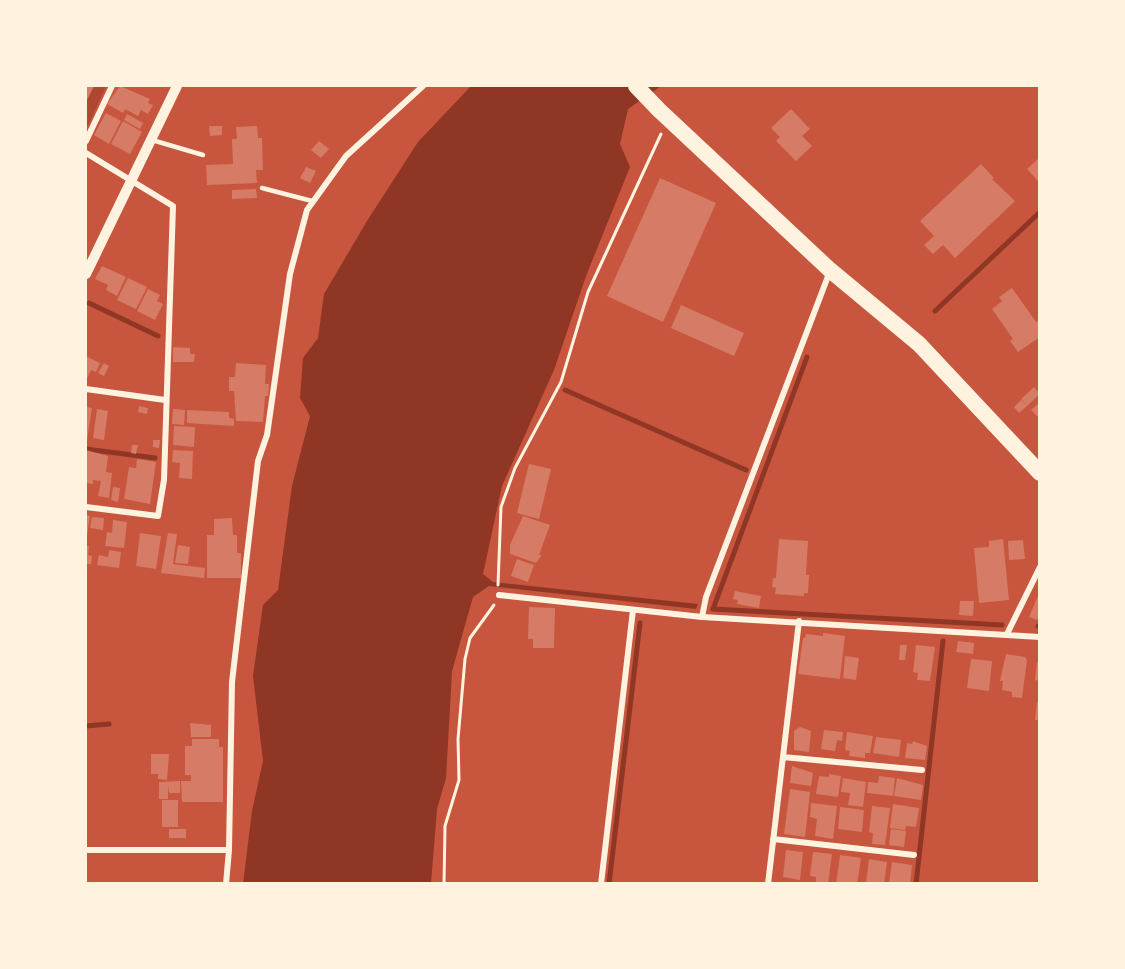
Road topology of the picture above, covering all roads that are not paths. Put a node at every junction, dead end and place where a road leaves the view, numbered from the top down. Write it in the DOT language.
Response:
graph roads {
  1 [pos="112,86"];
  2 [pos="177,86"];
  3 [pos="423,86"];
  4 [pos="636,86"];
  5 [pos="150,140"];
  6 [pos="86,141"];
  7 [pos="86,153"];
  8 [pos="203,156"];
  9 [pos="129,180"];
  10 [pos="262,188"];
  11 [pos="312,201"];
  12 [pos="830,270"];
  13 [pos="86,274"];
  14 [pos="86,389"];
  15 [pos="165,400"];
  16 [pos="1040,473"];
  17 [pos="86,507"];
  18 [pos="1040,567"];
  19 [pos="499,596"];
  20 [pos="633,610"];
  21 [pos="702,617"];
  22 [pos="799,621"];
  23 [pos="1007,634"];
  24 [pos="1040,637"];
  25 [pos="783,757"];
  26 [pos="922,770"];
  27 [pos="773,838"];
  28 [pos="86,850"];
  29 [pos="229,850"];
  30 [pos="914,855"];
  31 [pos="226,884"];
  32 [pos="601,884"];
  33 [pos="768,884"];
  1 -- 6 [label="street"];
  2 -- 5 [label="street"];
  3 -- 11 [label="street"];
  4 -- 12 [label="highway"];
  5 -- 8 [label="lane"];
  5 -- 9 [label="street"];
  7 -- 9 [label="street"];
  9 -- 13 [label="street"];
  9 -- 15 [label="street"];
  10 -- 11 [label="lane"];
  11 -- 29 [label="street"];
  12 -- 16 [label="highway"];
  12 -- 21 [label="street"];
  14 -- 15 [label="street"];
  15 -- 17 [label="street"];
  18 -- 23 [label="street"];
  19 -- 20 [label="street"];
  20 -- 21 [label="street"];
  20 -- 32 [label="street"];
  21 -- 22 [label="street"];
  22 -- 23 [label="street"];
  22 -- 25 [label="street"];
  23 -- 24 [label="street"];
  25 -- 26 [label="street"];
  25 -- 27 [label="street"];
  27 -- 30 [label="street"];
  27 -- 33 [label="street"];
  28 -- 29 [label="street"];
  29 -- 31 [label="street"];
}
